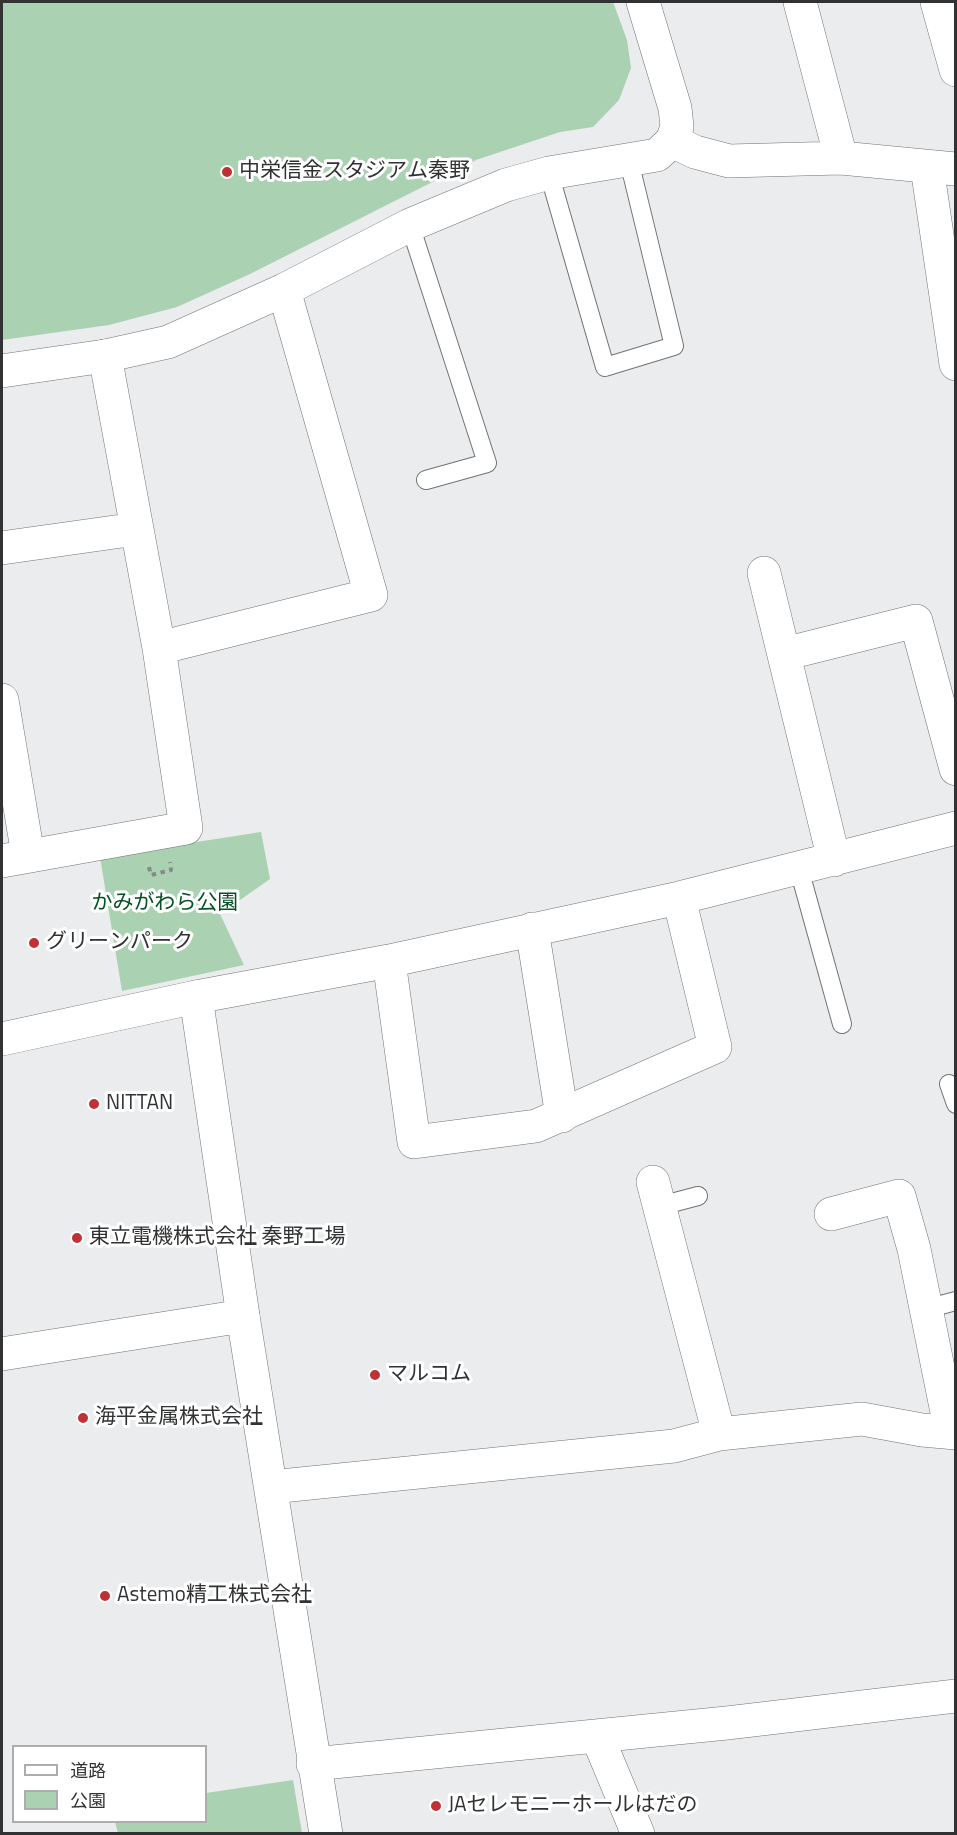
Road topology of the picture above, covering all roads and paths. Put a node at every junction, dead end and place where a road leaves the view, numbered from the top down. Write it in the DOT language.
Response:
graph roads {
  1 [pos="643,2"];
  2 [pos="800,2"];
  3 [pos="936,2"];
  4 [pos="956,70"];
  5 [pos="672,141"];
  6 [pos="841,158"];
  7 [pos="629,161"];
  8 [pos="941,168"];
  9 [pos="549,173"];
  10 [pos="410,225"];
  11 [pos="284,290"];
  12 [pos="105,356"];
  13 [pos="956,364"];
  14 [pos="2,371"];
  15 [pos="426,480"];
  16 [pos="136,529"];
  17 [pos="2,548"];
  18 [pos="764,573"];
  19 [pos="159,648"];
  20 [pos="784,654"];
  21 [pos="2,700"];
  22 [pos="956,769"];
  23 [pos="956,828"];
  24 [pos="15,858"];
  25 [pos="834,860"];
  26 [pos="799,869"];
  27 [pos="680,898"];
  28 [pos="531,929"];
  29 [pos="389,961"];
  30 [pos="196,997"];
  31 [pos="842,1024"];
  32 [pos="2,1039"];
  33 [pos="949,1084"];
  34 [pos="956,1104"];
  35 [pos="562,1116"];
  36 [pos="657,1194"];
  37 [pos="698,1196"];
  38 [pos="831,1214"];
  39 [pos="941,1305"];
  40 [pos="243,1316"];
  41 [pos="2,1354"];
  42 [pos="953,1432"];
  43 [pos="719,1434"];
  44 [pos="271,1487"];
  45 [pos="956,1696"];
  46 [pos="597,1736"];
  47 [pos="313,1764"];
  48 [pos="326,1833"];
  49 [pos="638,1833"];
  1 -- 5 [label="street"];
  2 -- 6 [label="street"];
  3 -- 4 [label="street"];
  5 -- 6 [label="street"];
  5 -- 7 [label="street"];
  6 -- 8 [label="street"];
  7 -- 9 [label="street"];
  7 -- 9 [label="lane"];
  8 -- 13 [label="street"];
  9 -- 10 [label="street"];
  10 -- 11 [label="street"];
  10 -- 15 [label="lane"];
  11 -- 12 [label="street"];
  11 -- 19 [label="street"];
  12 -- 14 [label="street"];
  12 -- 16 [label="street"];
  16 -- 17 [label="street"];
  16 -- 19 [label="street"];
  18 -- 20 [label="street"];
  19 -- 24 [label="street"];
  20 -- 22 [label="street"];
  20 -- 25 [label="street"];
  21 -- 24 [label="street"];
  23 -- 25 [label="street"];
  25 -- 26 [label="street"];
  26 -- 27 [label="street"];
  26 -- 31 [label="lane"];
  27 -- 28 [label="street"];
  27 -- 35 [label="street"];
  28 -- 29 [label="street"];
  28 -- 35 [label="street"];
  29 -- 30 [label="street"];
  29 -- 35 [label="street"];
  30 -- 32 [label="street"];
  30 -- 40 [label="street"];
  33 -- 34 [label="lane"];
  36 -- 37 [label="lane"];
  36 -- 43 [label="street"];
  38 -- 39 [label="street"];
  39 -- 42 [label="street"];
  40 -- 41 [label="street"];
  40 -- 44 [label="street"];
  42 -- 43 [label="street"];
  43 -- 44 [label="street"];
  44 -- 47 [label="street"];
  45 -- 46 [label="street"];
  46 -- 47 [label="street"];
  46 -- 49 [label="street"];
  47 -- 48 [label="street"];
}
